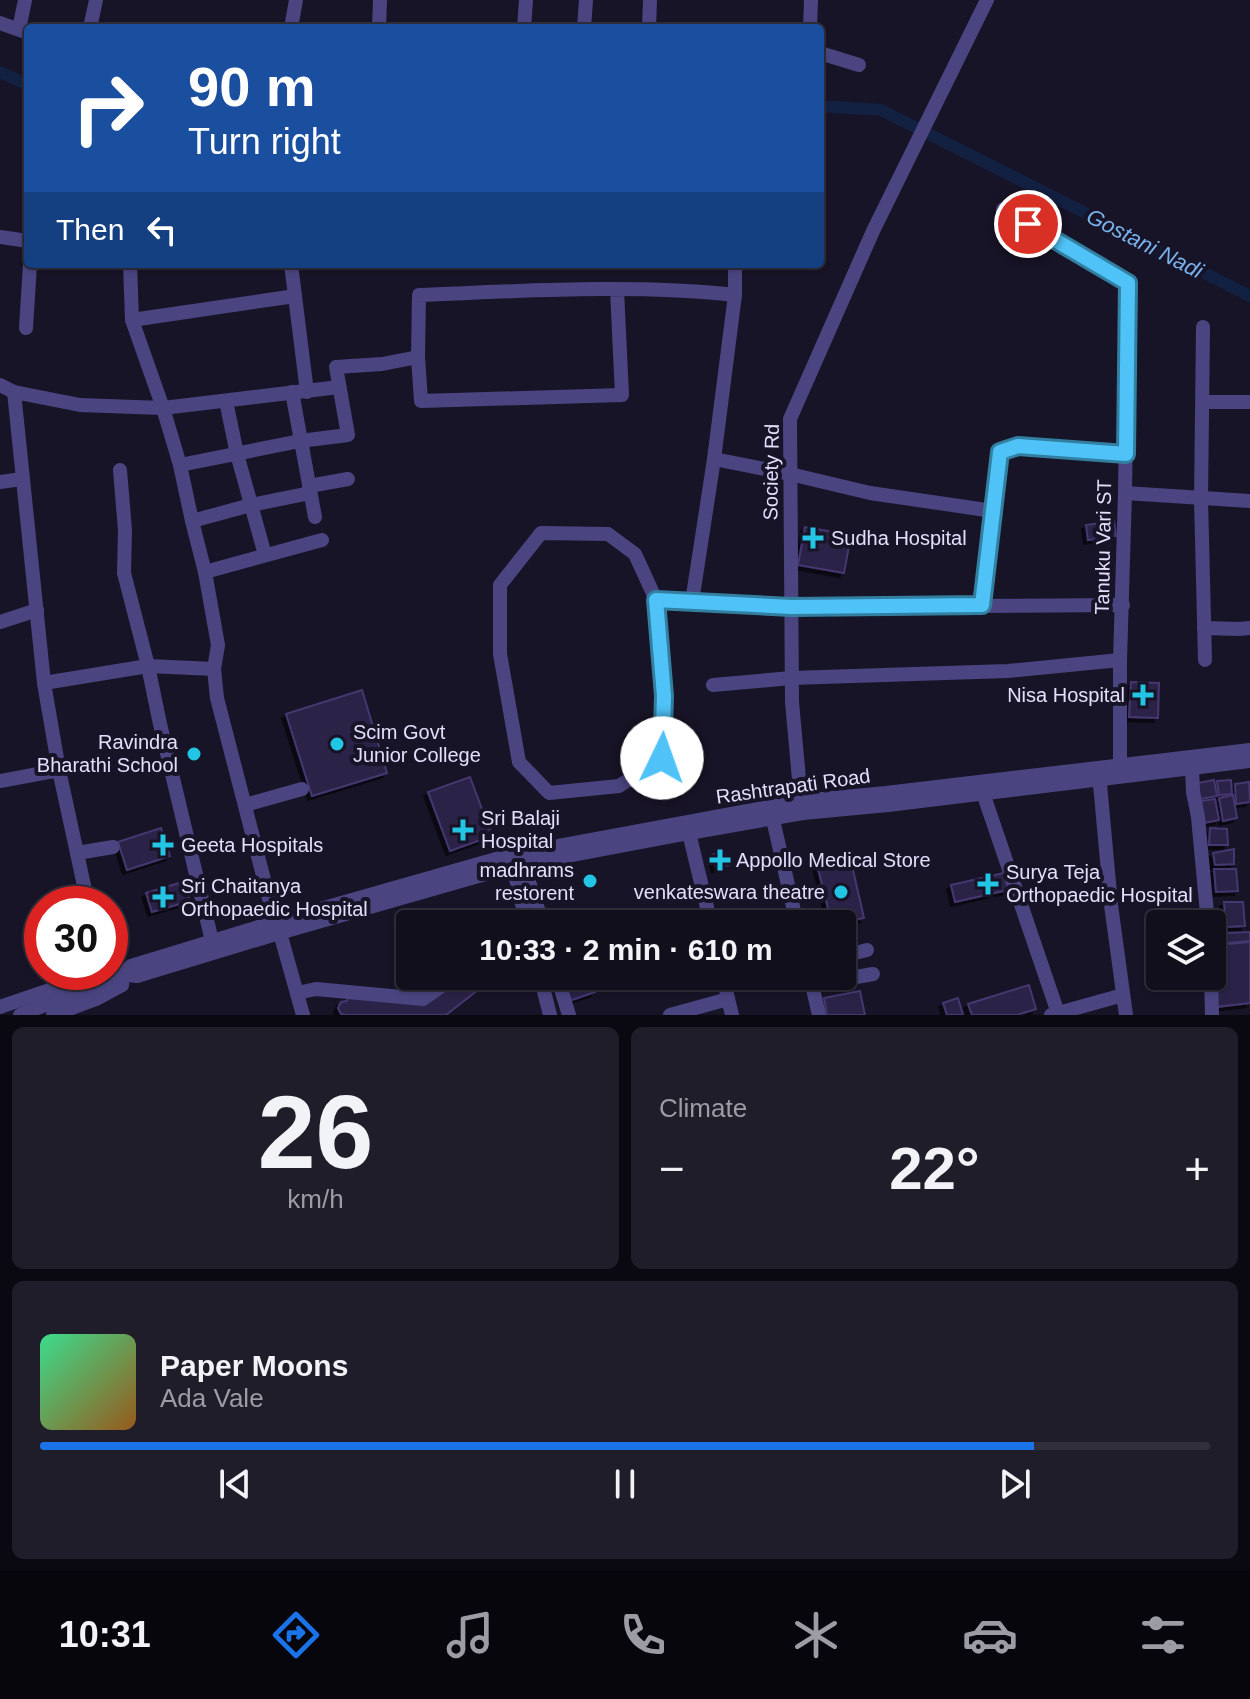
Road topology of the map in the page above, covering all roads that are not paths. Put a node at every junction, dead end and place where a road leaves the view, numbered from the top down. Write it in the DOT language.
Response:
graph roads {
  1 [pos="25,0"];
  2 [pos="96,0"];
  3 [pos="296,0"];
  4 [pos="380,0"];
  5 [pos="526,0"];
  6 [pos="586,0"];
  7 [pos="650,0"];
  8 [pos="811,0"];
  9 [pos="987,0"];
  10 [pos="0,23"];
  11 [pos="91,24"];
  12 [pos="292,24"];
  13 [pos="379,24"];
  14 [pos="524,24"];
  15 [pos="584,24"];
  16 [pos="649,24"];
  17 [pos="810,24"];
  18 [pos="23,31"];
  19 [pos="824,54"];
  20 [pos="859,65"];
  21 [pos="1003,209"];
  22 [pos="0,237"];
  23 [pos="24,240"];
  24 [pos="30,268"];
  25 [pos="130,268"];
  26 [pos="292,268"];
  27 [pos="735,268"];
  28 [pos="617,290"];
  29 [pos="735,295"];
  30 [pos="295,296"];
  31 [pos="132,320"];
  32 [pos="1203,327"];
  33 [pos="26,328"];
  34 [pos="418,357"];
  35 [pos="339,387"];
  36 [pos="7,388"];
  37 [pos="292,392"];
  38 [pos="307,392"];
  39 [pos="226,401"];
  40 [pos="1203,402"];
  41 [pos="1250,402"];
  42 [pos="163,408"];
  43 [pos="300,441"];
  44 [pos="237,454"];
  45 [pos="1126,454"];
  46 [pos="714,459"];
  47 [pos="180,465"];
  48 [pos="120,470"];
  49 [pos="790,474"];
  50 [pos="22,479"];
  51 [pos="348,479"];
  52 [pos="0,482"];
  53 [pos="309,490"];
  54 [pos="1125,493"];
  55 [pos="1201,499"];
  56 [pos="1250,501"];
  57 [pos="251,505"];
  58 [pos="993,511"];
  59 [pos="315,517"];
  60 [pos="192,521"];
  61 [pos="322,540"];
  62 [pos="265,555"];
  63 [pos="205,572"];
  64 [pos="656,600"];
  65 [pos="692,602"];
  66 [pos="982,605"];
  67 [pos="1123,605"];
  68 [pos="791,607"];
  69 [pos="37,610"];
  70 [pos="0,622"];
  71 [pos="1204,628"];
  72 [pos="1250,628"];
  73 [pos="1120,660"];
  74 [pos="1205,660"];
  75 [pos="148,666"];
  76 [pos="214,669"];
  77 [pos="791,678"];
  78 [pos="44,683"];
  79 [pos="713,685"];
  80 [pos="1250,750"];
  81 [pos="1250,761"];
  82 [pos="1192,768"];
  83 [pos="59,770"];
  84 [pos="1120,772"];
  85 [pos="1100,774"];
  86 [pos="0,781"];
  87 [pos="302,789"];
  88 [pos="983,793"];
  89 [pos="801,801"];
  90 [pos="245,805"];
  91 [pos="771,813"];
  92 [pos="689,833"];
  93 [pos="113,847"];
  94 [pos="77,853"];
  95 [pos="515,862"];
  96 [pos="84,886"];
  97 [pos="523,910"];
  98 [pos="537,910"];
  99 [pos="708,910"];
  100 [pos="794,910"];
  101 [pos="1207,910"];
  102 [pos="277,927"];
  103 [pos="212,941"];
  104 [pos="867,950"];
  105 [pos="856,953"];
  106 [pos="128,969"];
  107 [pos="873,974"];
  108 [pos="128,975"];
  109 [pos="856,976"];
  110 [pos="50,990"];
  111 [pos="83,990"];
  112 [pos="113,990"];
  113 [pos="438,990"];
  114 [pos="544,990"];
  115 [pos="561,990"];
  116 [pos="726,990"];
  117 [pos="812,990"];
  118 [pos="1211,990"];
  119 [pos="297,993"];
  120 [pos="1123,995"];
  121 [pos="96,999"];
  122 [pos="728,999"];
  123 [pos="0,1007"];
  124 [pos="1054,1014"];
  125 [pos="20,1015"];
  126 [pos="53,1015"];
  127 [pos="102,1015"];
  128 [pos="303,1015"];
  129 [pos="550,1015"];
  130 [pos="569,1015"];
  131 [pos="670,1015"];
  132 [pos="732,1015"];
  133 [pos="819,1015"];
  134 [pos="1126,1015"];
  135 [pos="1212,1015"];
  1 -- 18 [label="street"];
  2 -- 11 [label="street"];
  3 -- 12 [label="street"];
  4 -- 13 [label="street"];
  5 -- 14 [label="street"];
  6 -- 15 [label="street"];
  7 -- 16 [label="street"];
  8 -- 17 [label="street"];
  9 -- 49 [label="street, Society Rd"];
  10 -- 18 [label="street"];
  19 -- 20 [label="street"];
  21 -- 45 [label="street, Tanuku Vari ST"];
  22 -- 23 [label="street"];
  24 -- 33 [label="street"];
  25 -- 31 [label="street"];
  26 -- 30 [label="street"];
  27 -- 29 [label="street"];
  28 -- 29 [label="street"];
  28 -- 34 [label="street"];
  28 -- 34 [label="street"];
  29 -- 46 [label="street"];
  30 -- 31 [label="street"];
  30 -- 38 [label="street"];
  31 -- 42 [label="street"];
  32 -- 40 [label="street"];
  34 -- 35 [label="street"];
  35 -- 38 [label="street"];
  35 -- 43 [label="street"];
  36 -- 42 [label="street"];
  36 -- 50 [label="street"];
  37 -- 38 [label="street"];
  37 -- 39 [label="street"];
  37 -- 43 [label="street"];
  39 -- 42 [label="street"];
  39 -- 44 [label="street"];
  40 -- 41 [label="street"];
  40 -- 55 [label="street"];
  42 -- 47 [label="street"];
  43 -- 44 [label="street"];
  43 -- 53 [label="street"];
  44 -- 47 [label="street"];
  44 -- 57 [label="street"];
  45 -- 54 [label="street, Tanuku Vari ST"];
  45 -- 58 [label="street"];
  46 -- 49 [label="street"];
  46 -- 65 [label="street"];
  47 -- 60 [label="street"];
  48 -- 75 [label="street"];
  49 -- 58 [label="street"];
  49 -- 68 [label="street, Society Rd"];
  50 -- 52 [label="street"];
  50 -- 69 [label="street"];
  51 -- 53 [label="street"];
  53 -- 57 [label="street"];
  53 -- 59 [label="street"];
  54 -- 55 [label="street"];
  54 -- 67 [label="street, Tanuku Vari ST"];
  55 -- 56 [label="street"];
  55 -- 71 [label="street"];
  57 -- 60 [label="street"];
  57 -- 62 [label="street"];
  58 -- 66 [label="street"];
  60 -- 63 [label="street"];
  61 -- 62 [label="street"];
  62 -- 63 [label="street"];
  63 -- 76 [label="street"];
  64 -- 64 [label="street"];
  64 -- 65 [label="street"];
  65 -- 68 [label="street"];
  66 -- 67 [label="street"];
  66 -- 68 [label="street"];
  67 -- 73 [label="street, Tanuku Vari ST"];
  68 -- 77 [label="street, Society Rd"];
  69 -- 70 [label="street"];
  69 -- 78 [label="street"];
  71 -- 72 [label="street"];
  71 -- 74 [label="street"];
  73 -- 77 [label="street"];
  73 -- 84 [label="street, Tanuku Vari ST"];
  75 -- 76 [label="street"];
  75 -- 78 [label="street"];
  75 -- 103 [label="street"];
  76 -- 90 [label="street"];
  77 -- 79 [label="street"];
  77 -- 89 [label="street, Society Rd"];
  78 -- 83 [label="street"];
  80 -- 84 [label="street, Rashtrapati Road"];
  81 -- 82 [label="street, Rashtrapati Road"];
  82 -- 84 [label="street, Rashtrapati Road"];
  82 -- 101 [label="street"];
  83 -- 86 [label="street"];
  83 -- 94 [label="street"];
  84 -- 85 [label="street, Rashtrapati Road"];
  85 -- 88 [label="street, Rashtrapati Road"];
  85 -- 89 [label="street, Rashtrapati Road"];
  85 -- 120 [label="street"];
  87 -- 90 [label="street"];
  88 -- 91 [label="street, Rashtrapati Road"];
  88 -- 124 [label="street"];
  89 -- 91 [label="street, Rashtrapati Road"];
  90 -- 102 [label="street"];
  91 -- 92 [label="street, Rashtrapati Road"];
  91 -- 95 [label="street, Rashtrapati Road"];
  91 -- 100 [label="street"];
  92 -- 95 [label="street, Rashtrapati Road"];
  92 -- 99 [label="street"];
  93 -- 94 [label="street"];
  94 -- 96 [label="street"];
  95 -- 97 [label="street"];
  95 -- 98 [label="street"];
  95 -- 102 [label="street, Rashtrapati Road"];
  102 -- 103 [label="street, Rashtrapati Road"];
  102 -- 108 [label="street, Rashtrapati Road"];
  102 -- 119 [label="street"];
  103 -- 106 [label="street, Rashtrapati Road"];
  104 -- 105 [label="street"];
  107 -- 109 [label="street"];
  110 -- 123 [label="street"];
  111 -- 125 [label="street, Rashtrapati Road"];
  112 -- 121 [label="street"];
  113 -- 119 [label="street"];
  114 -- 129 [label="street"];
  115 -- 130 [label="street"];
  116 -- 122 [label="street"];
  117 -- 133 [label="street"];
  118 -- 135 [label="street"];
  119 -- 128 [label="street"];
  120 -- 124 [label="street"];
  120 -- 134 [label="street"];
  121 -- 126 [label="street"];
  121 -- 127 [label="street"];
  122 -- 131 [label="street"];
  122 -- 132 [label="street"];
}
